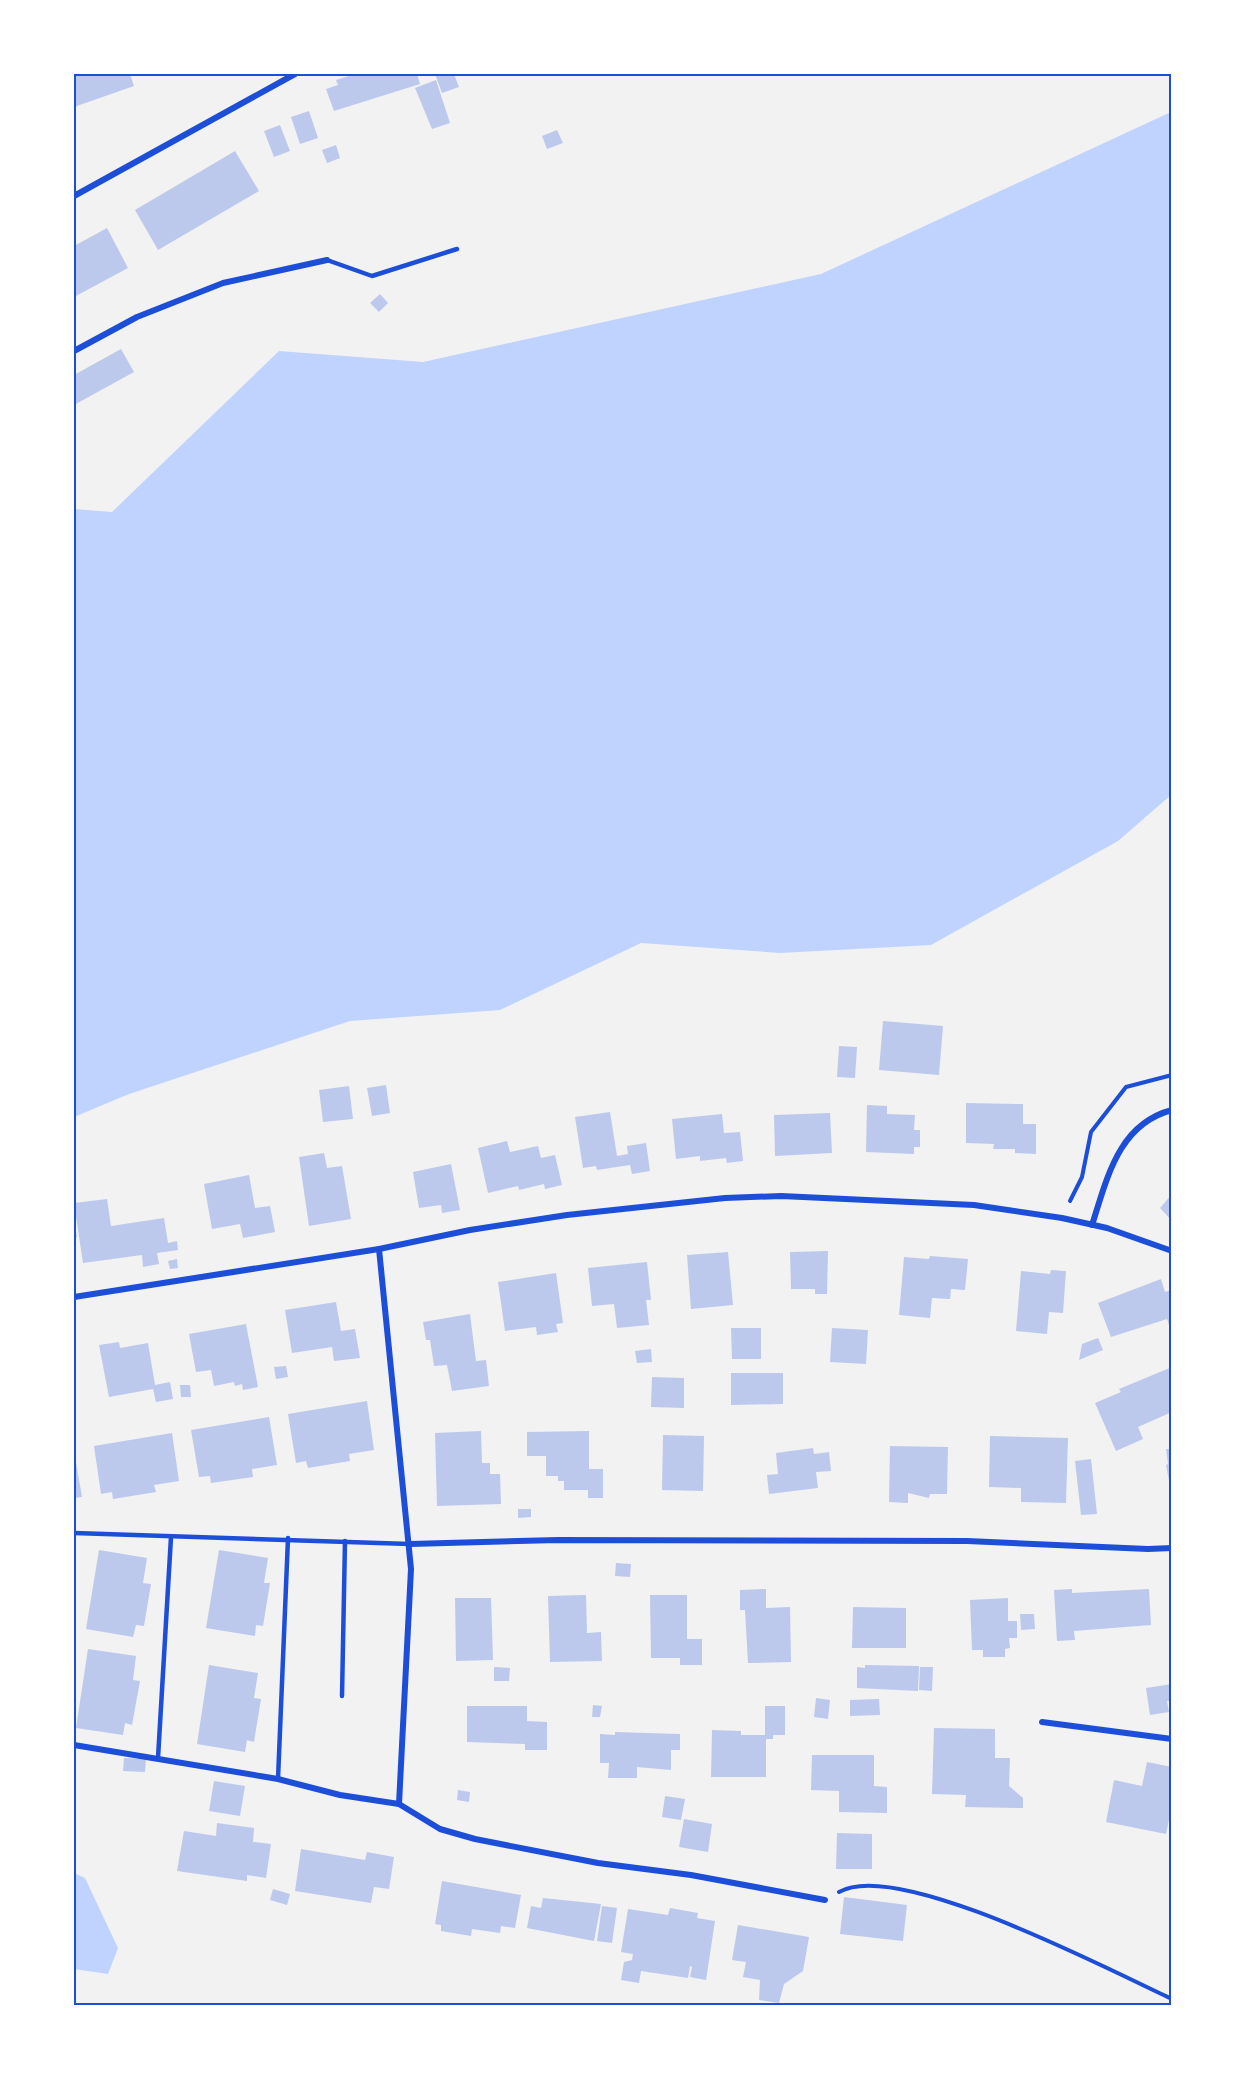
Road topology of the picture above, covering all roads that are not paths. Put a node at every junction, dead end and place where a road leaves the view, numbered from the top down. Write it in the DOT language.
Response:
graph roads {
  1 [pos="295,74"];
  2 [pos="74,196"];
  3 [pos="457,249"];
  4 [pos="327,260"];
  5 [pos="74,351"];
  6 [pos="1172,1110"];
  7 [pos="1092,1225"];
  8 [pos="379,1249"];
  9 [pos="1172,1251"];
  10 [pos="74,1297"];
  11 [pos="74,1533"];
  12 [pos="171,1537"];
  13 [pos="288,1539"];
  14 [pos="345,1541"];
  15 [pos="410,1544"];
  16 [pos="1172,1548"];
  17 [pos="342,1696"];
  18 [pos="1042,1722"];
  19 [pos="1172,1739"];
  20 [pos="74,1745"];
  21 [pos="159,1758"];
  22 [pos="278,1779"];
  23 [pos="399,1804"];
  24 [pos="825,1900"];
  1 -- 2 [label="street"];
  3 -- 4 [label="lane"];
  4 -- 5 [label="street"];
  6 -- 7 [label="street"];
  7 -- 8 [label="street"];
  7 -- 9 [label="street"];
  8 -- 10 [label="street"];
  8 -- 15 [label="street"];
  11 -- 12 [label="lane"];
  12 -- 13 [label="lane"];
  12 -- 21 [label="lane"];
  13 -- 14 [label="lane"];
  13 -- 22 [label="lane"];
  14 -- 15 [label="lane"];
  14 -- 17 [label="lane"];
  15 -- 16 [label="street"];
  15 -- 23 [label="street"];
  18 -- 19 [label="street"];
  20 -- 21 [label="street"];
  21 -- 22 [label="street"];
  22 -- 23 [label="street"];
  23 -- 24 [label="street"];
}
